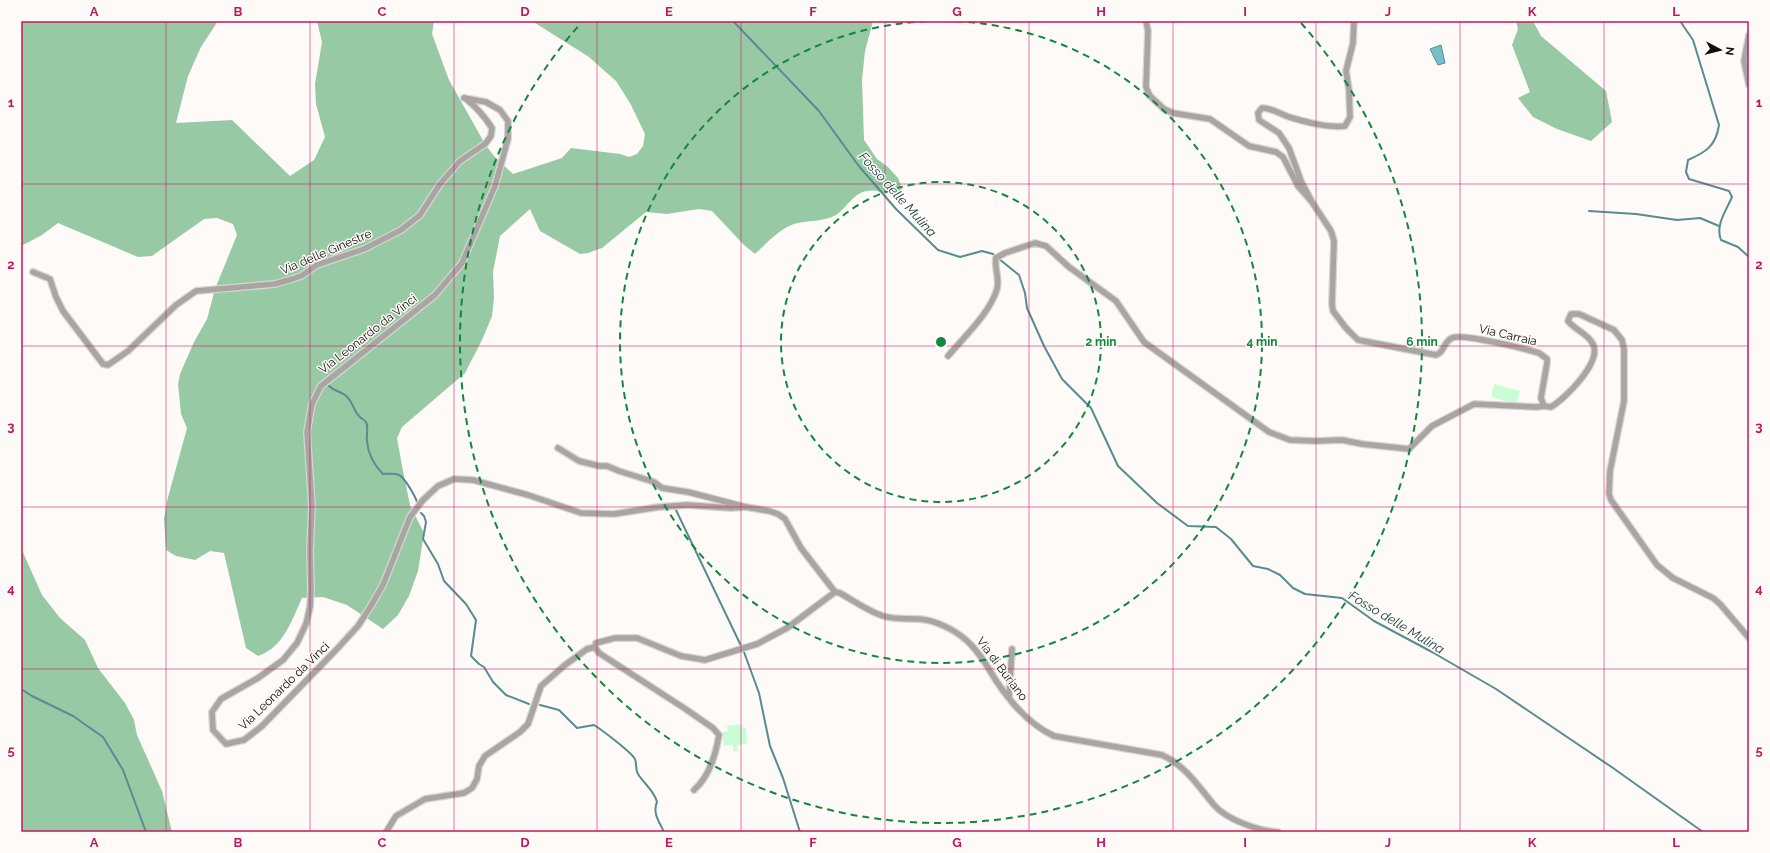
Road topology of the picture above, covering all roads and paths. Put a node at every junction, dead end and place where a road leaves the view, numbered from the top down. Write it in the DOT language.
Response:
graph roads {
  1 [pos="1146,21"];
  2 [pos="1354,21"];
  3 [pos="1749,35"];
  4 [pos="1749,85"];
  5 [pos="464,98"];
  6 [pos="1312,202"];
  7 [pos="33,272"];
  8 [pos="948,356"];
  9 [pos="1544,406"];
  10 [pos="558,448"];
  11 [pos="746,507"];
  12 [pos="835,592"];
  13 [pos="1749,638"];
  14 [pos="595,647"];
  15 [pos="1012,650"];
  16 [pos="1009,698"];
  17 [pos="694,790"];
  18 [pos="386,832"];
  19 [pos="1278,832"];
  1 -- 6 [label="street, Via Carraia"];
  2 -- 6 [label="street"];
  3 -- 4 [label="street"];
  5 -- 7 [label="street, Via delle Ginestre"];
  5 -- 11 [label="street, Via Leonardo da Vinci"];
  6 -- 9 [label="street, Via Carraia"];
  8 -- 9 [label="street"];
  9 -- 13 [label="street"];
  10 -- 11 [label="street"];
  11 -- 12 [label="street, Via di Buriano"];
  12 -- 14 [label="street"];
  12 -- 16 [label="street, Via di Buriano"];
  14 -- 17 [label="street"];
  14 -- 18 [label="street"];
  15 -- 16 [label="street"];
  16 -- 19 [label="street, Via di Buriano"];
}
